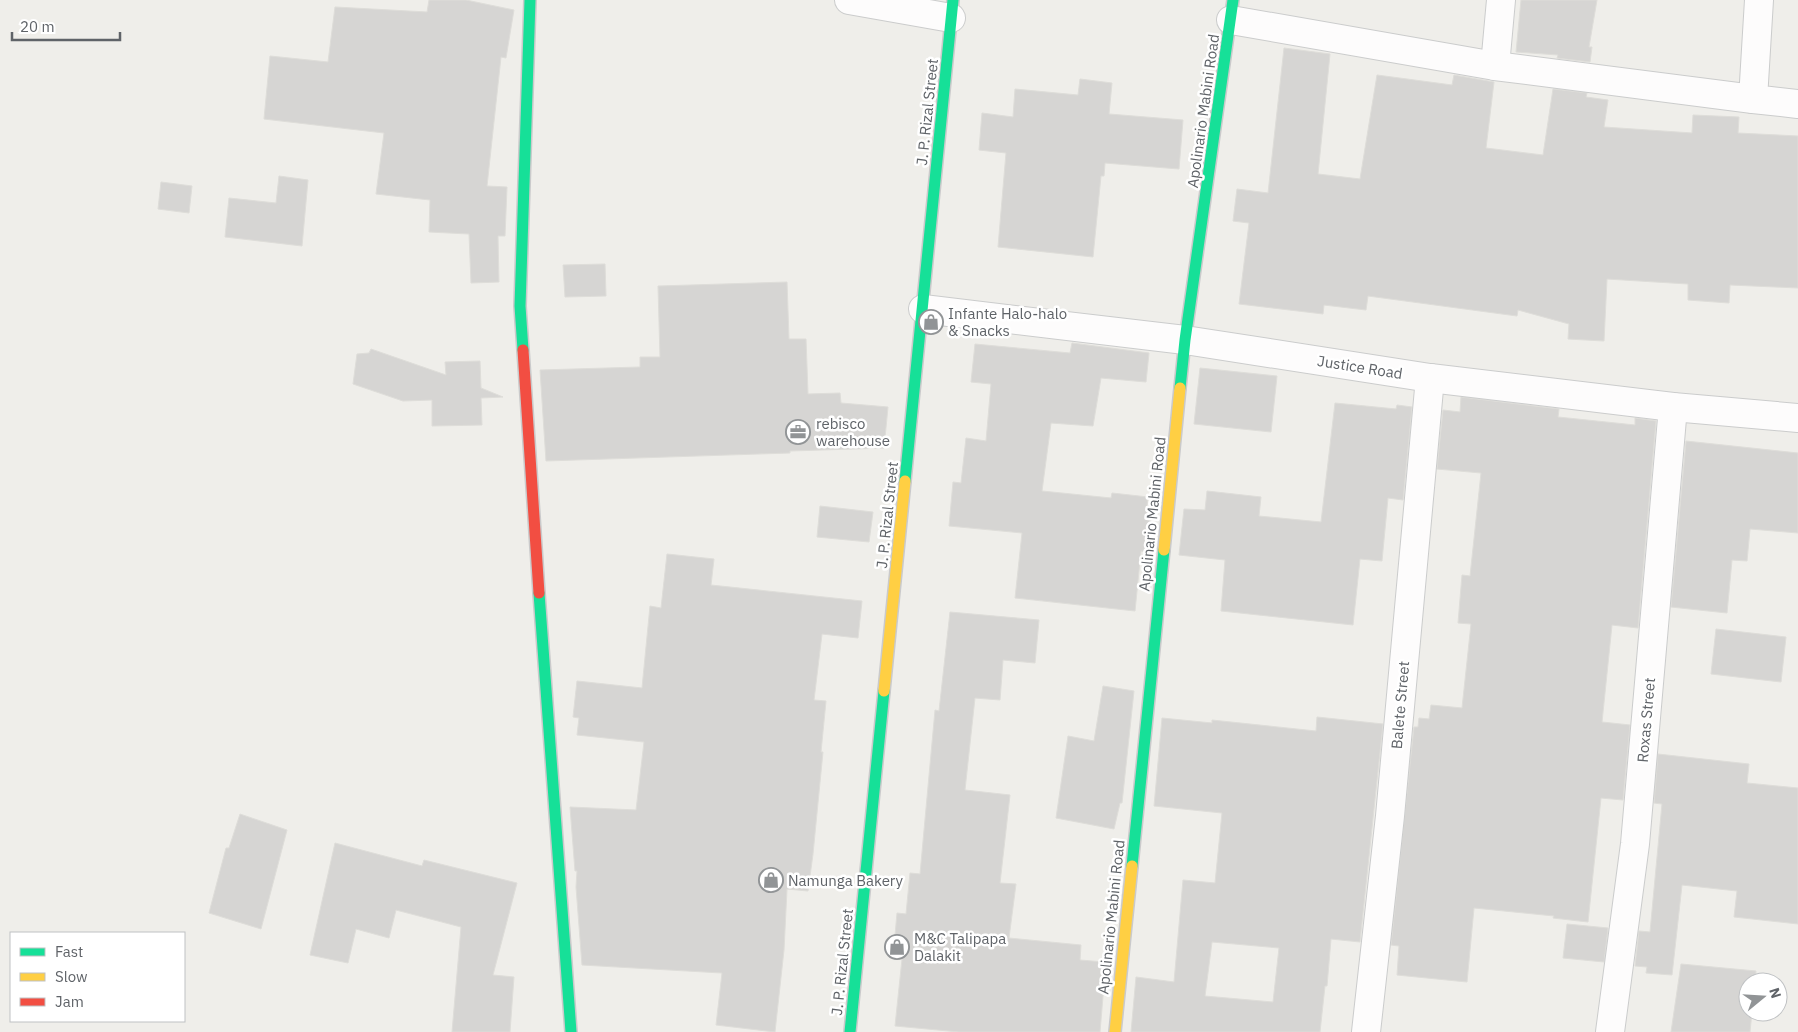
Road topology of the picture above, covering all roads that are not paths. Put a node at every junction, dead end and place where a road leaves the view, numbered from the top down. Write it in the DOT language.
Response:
graph roads {
  1 [pos="530,0"];
  2 [pos="849,0"];
  3 [pos="1501,0"];
  4 [pos="1760,0"];
  5 [pos="952,9"];
  6 [pos="1232,10"];
  7 [pos="1495,66"];
  8 [pos="1753,99"];
  9 [pos="1798,104"];
  10 [pos="923,309"];
  11 [pos="1185,340"];
  12 [pos="1430,378"];
  13 [pos="1673,407"];
  14 [pos="1798,418"];
  15 [pos="572,1032"];
  16 [pos="850,1032"];
  17 [pos="1115,1032"];
  18 [pos="1366,1032"];
  19 [pos="1610,1032"];
  1 -- 15 [label="street"];
  2 -- 5 [label="street"];
  3 -- 7 [label="street"];
  4 -- 8 [label="street"];
  5 -- 10 [label="street, J. P. Rizal Street"];
  6 -- 7 [label="street"];
  6 -- 11 [label="street, Apolinario Mabini Road"];
  7 -- 8 [label="street"];
  8 -- 9 [label="street"];
  10 -- 11 [label="street, Justice Road"];
  10 -- 16 [label="street, J. P. Rizal Street"];
  11 -- 12 [label="street, Justice Road"];
  11 -- 17 [label="street, Apolinario Mabini Road"];
  12 -- 13 [label="street, Justice Road"];
  12 -- 18 [label="street, Balete Street"];
  13 -- 14 [label="street, Justice Road"];
  13 -- 19 [label="street, Roxas Street"];
}
